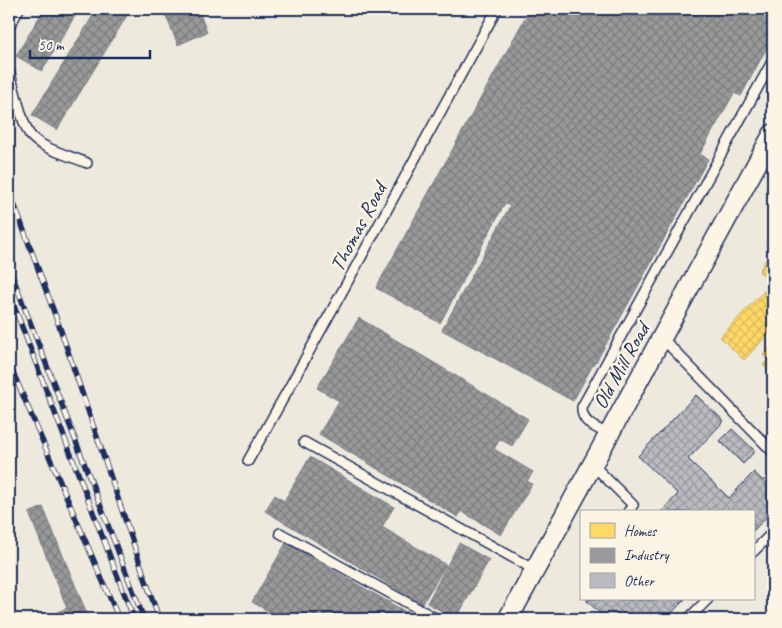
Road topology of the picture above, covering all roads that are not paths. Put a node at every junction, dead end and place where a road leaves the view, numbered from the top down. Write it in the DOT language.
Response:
graph roads {
  1 [pos="19,9"];
  2 [pos="497,9"];
  3 [pos="9,27"];
  4 [pos="773,60"];
  5 [pos="9,70"];
  6 [pos="773,134"];
  7 [pos="87,163"];
  8 [pos="662,338"];
  9 [pos="609,434"];
  10 [pos="304,442"];
  11 [pos="773,452"];
  12 [pos="248,461"];
  13 [pos="592,464"];
  14 [pos="629,510"];
  15 [pos="773,532"];
  16 [pos="280,533"];
  17 [pos="754,551"];
  18 [pos="535,570"];
  19 [pos="707,600"];
  20 [pos="437,619"];
  21 [pos="508,619"];
  22 [pos="688,619"];
  1 -- 3 [label="lane"];
  2 -- 12 [label="lane, Thomas Road"];
  4 -- 9 [label="lane"];
  5 -- 7 [label="lane"];
  6 -- 8 [label="street, Old Mill Road"];
  8 -- 9 [label="street, Old Mill Road"];
  8 -- 11 [label="lane"];
  9 -- 13 [label="street, Old Mill Road"];
  10 -- 18 [label="lane"];
  13 -- 14 [label="lane"];
  13 -- 18 [label="street, Old Mill Road"];
  15 -- 17 [label="lane"];
  16 -- 20 [label="lane"];
  18 -- 21 [label="street, Old Mill Road"];
  19 -- 22 [label="lane"];
}
